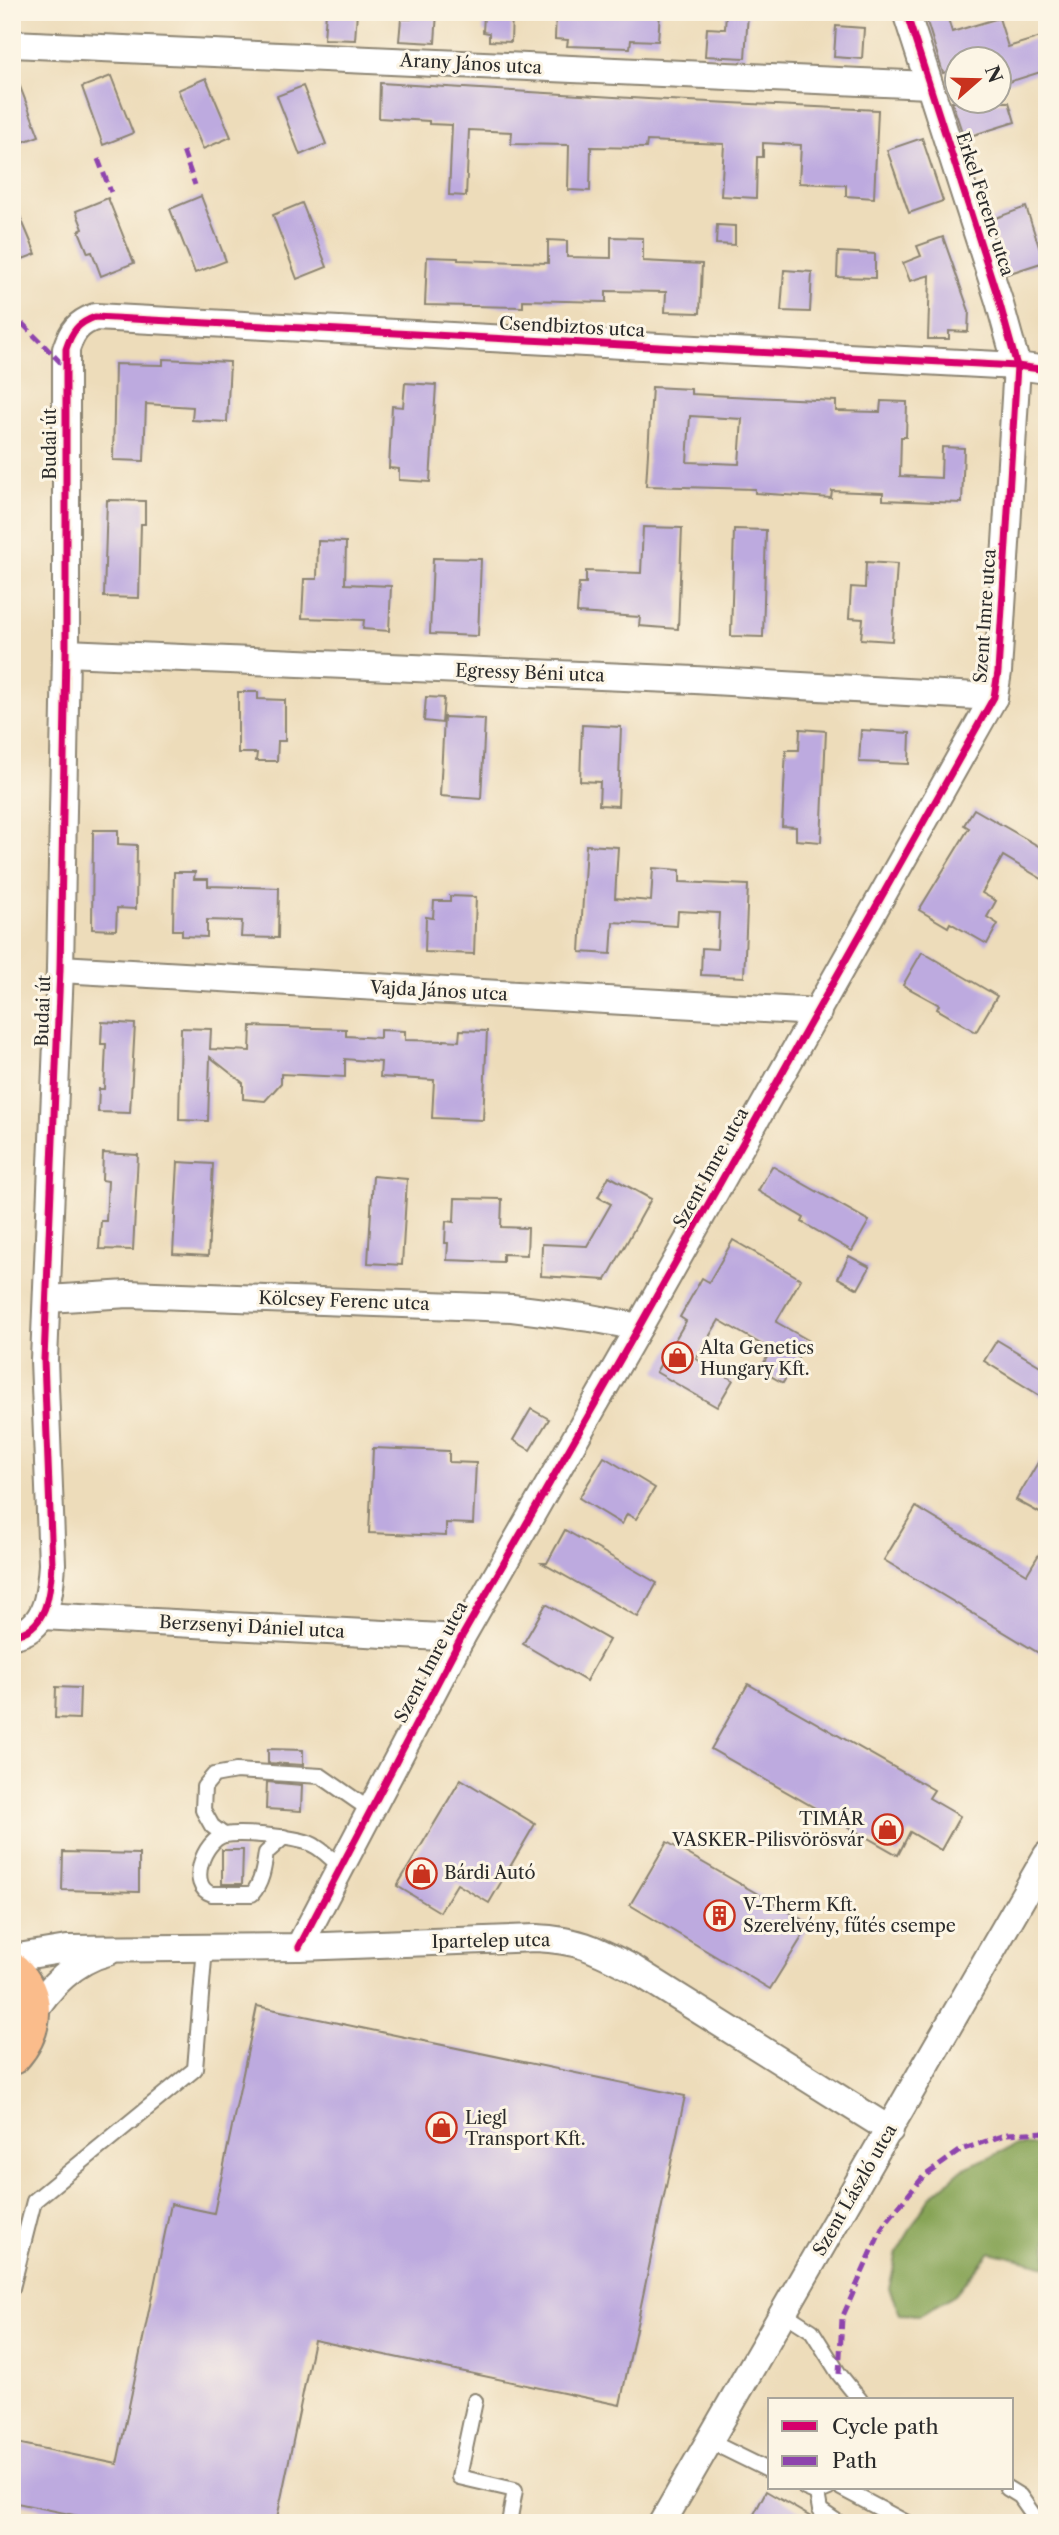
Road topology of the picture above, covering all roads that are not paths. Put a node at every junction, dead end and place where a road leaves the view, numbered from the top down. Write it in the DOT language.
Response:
graph roads {
  1 [pos="906,12"];
  2 [pos="12,44"];
  3 [pos="929,85"];
  4 [pos="95,317"];
  5 [pos="1017,366"];
  6 [pos="1047,370"];
  7 [pos="66,653"];
  8 [pos="994,697"];
  9 [pos="60,969"];
  10 [pos="817,1012"];
  11 [pos="48,1299"];
  12 [pos="639,1327"];
  13 [pos="43,1616"];
  14 [pos="12,1635"];
  15 [pos="461,1637"];
  16 [pos="370,1810"];
  17 [pos="224,1835"];
  18 [pos="284,1837"];
  19 [pos="1047,1855"];
  20 [pos="341,1866"];
  21 [pos="205,1947"];
  22 [pos="299,1947"];
  23 [pos="122,1948"];
  24 [pos="12,1958"];
  25 [pos="12,1972"];
  26 [pos="31,2016"];
  27 [pos="12,2055"];
  28 [pos="890,2130"];
  29 [pos="12,2288"];
  30 [pos="784,2313"];
  31 [pos="858,2398"];
  32 [pos="475,2402"];
  33 [pos="709,2441"];
  34 [pos="768,2470"];
  35 [pos="817,2490"];
  36 [pos="845,2490"];
  37 [pos="1010,2490"];
  38 [pos="509,2523"];
  39 [pos="662,2523"];
  40 [pos="839,2523"];
  41 [pos="907,2523"];
  42 [pos="1039,2523"];
  1 -- 3 [label="street, Erkel Ferenc utca"];
  2 -- 3 [label="street, Arany János utca"];
  3 -- 5 [label="street, Erkel Ferenc utca"];
  4 -- 5 [label="street, Csendbiztos utca"];
  4 -- 7 [label="street, Budai út"];
  5 -- 6 [label="street, Csendbiztos utca"];
  5 -- 8 [label="street, Szent Imre utca"];
  7 -- 8 [label="street, Egressy Béni utca"];
  7 -- 9 [label="street, Budai út"];
  8 -- 10 [label="street, Szent Imre utca"];
  9 -- 10 [label="street, Vajda János utca"];
  9 -- 11 [label="street, Budai út"];
  10 -- 12 [label="street, Szent Imre utca"];
  11 -- 12 [label="street, Kölcsey Ferenc utca"];
  11 -- 13 [label="street, Budai út"];
  12 -- 15 [label="street, Szent Imre utca"];
  13 -- 14 [label="street"];
  13 -- 15 [label="street, Berzsenyi Dániel utca"];
  15 -- 16 [label="street, Szent Imre utca"];
  16 -- 17 [label="lane"];
  16 -- 20 [label="street, Szent Imre utca"];
  17 -- 18 [label="lane"];
  17 -- 18 [label="lane"];
  18 -- 20 [label="lane"];
  19 -- 28 [label="street, Szent László utca"];
  20 -- 22 [label="street, Szent Imre utca"];
  21 -- 22 [label="street, Ipartelep utca"];
  21 -- 23 [label="street, Ipartelep utca"];
  21 -- 29 [label="lane"];
  22 -- 28 [label="street, Ipartelep utca"];
  23 -- 24 [label="street, Ipartelep utca"];
  23 -- 26 [label="street"];
  25 -- 26 [label="main road"];
  26 -- 27 [label="main road"];
  28 -- 30 [label="street, Szent László utca"];
  30 -- 31 [label="lane"];
  30 -- 33 [label="street, Szent László utca"];
  32 -- 38 [label="lane"];
  33 -- 34 [label="lane"];
  33 -- 39 [label="street, Szent László utca"];
  35 -- 40 [label="lane"];
  36 -- 41 [label="lane"];
  37 -- 42 [label="lane"];
}
